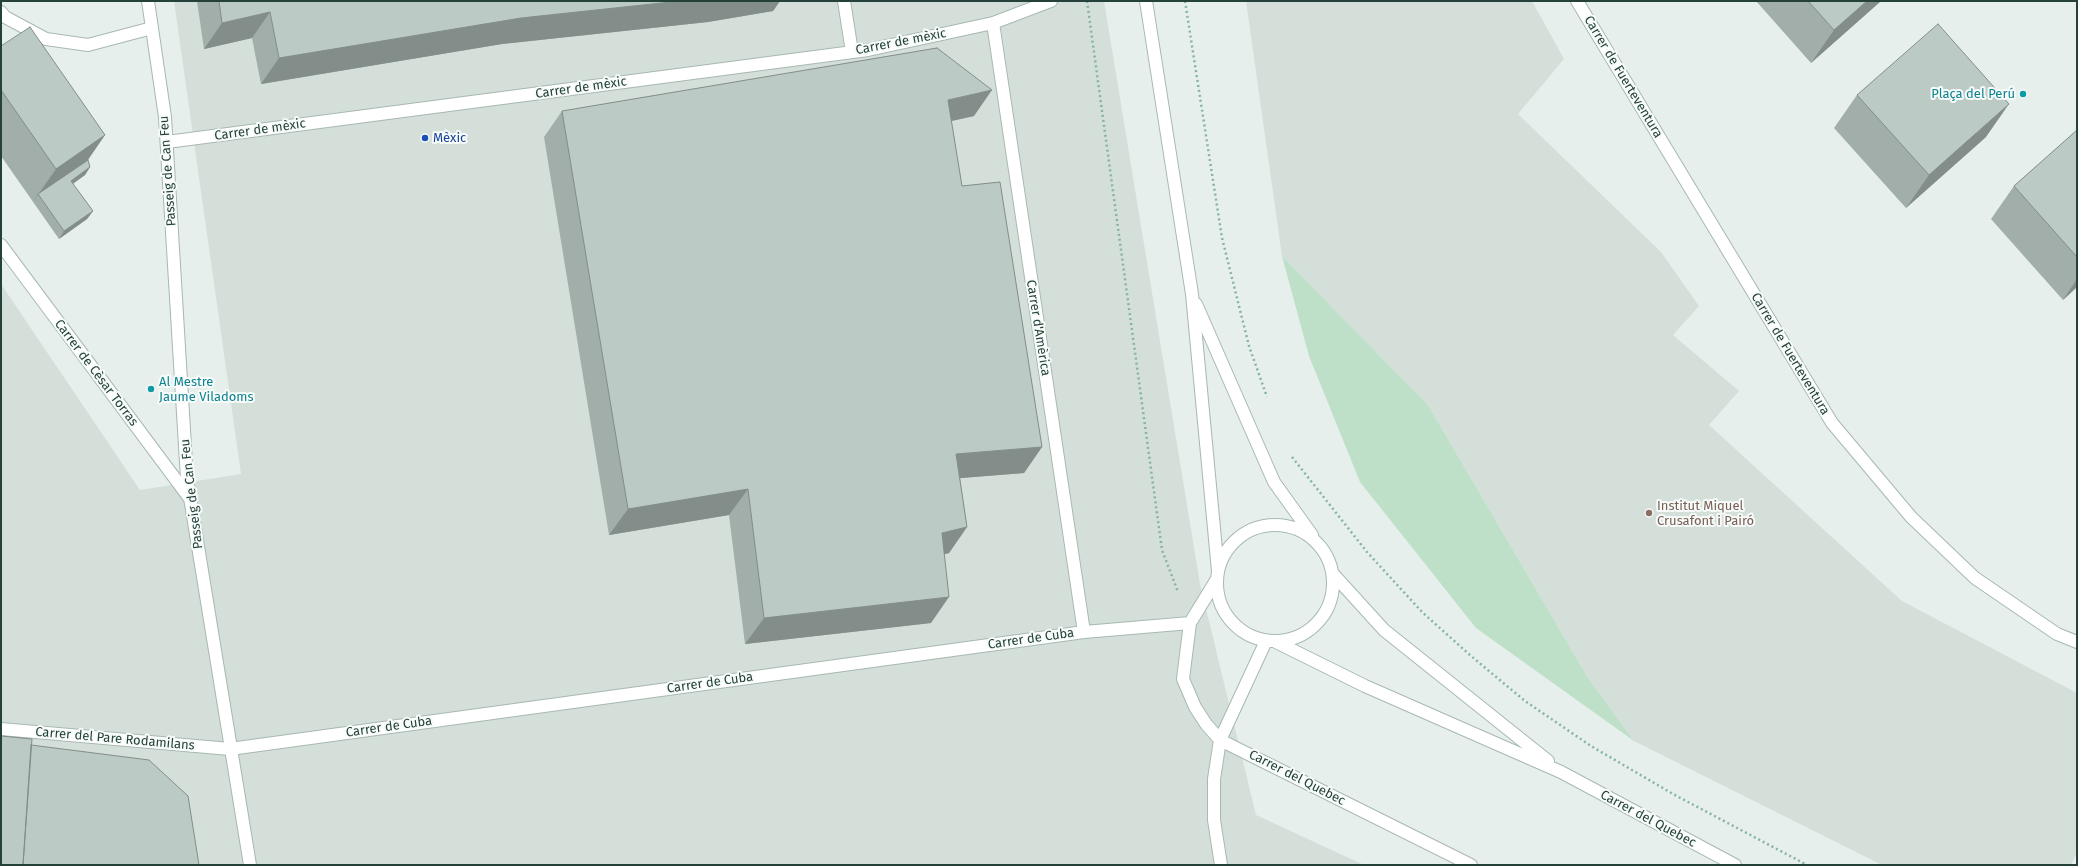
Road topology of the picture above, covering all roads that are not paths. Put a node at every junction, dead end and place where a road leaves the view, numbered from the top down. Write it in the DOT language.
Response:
graph roads {
  1 [pos="148,1"];
  2 [pos="844,1"];
  3 [pos="1051,1"];
  4 [pos="1146,1"];
  5 [pos="1577,1"];
  6 [pos="1,12"];
  7 [pos="993,23"];
  8 [pos="152,28"];
  9 [pos="852,52"];
  10 [pos="167,142"];
  11 [pos="1,245"];
  12 [pos="1192,294"];
  13 [pos="191,500"];
  14 [pos="1316,540"];
  15 [pos="1218,575"];
  16 [pos="1334,576"];
  17 [pos="1190,623"];
  18 [pos="1084,632"];
  19 [pos="1271,641"];
  20 [pos="2077,642"];
  21 [pos="1,730"];
  22 [pos="1220,740"];
  23 [pos="230,749"];
  24 [pos="1561,772"];
  25 [pos="250,865"];
  26 [pos="1221,865"];
  27 [pos="1471,865"];
  28 [pos="1735,865"];
  1 -- 8 [label="street, Passeig de Can Feu"];
  2 -- 9 [label="street"];
  3 -- 7 [label="street, Carrer de mèxic"];
  4 -- 12 [label="street"];
  5 -- 20 [label="street, Carrer de Fuerteventura"];
  6 -- 8 [label="street"];
  7 -- 9 [label="street, Carrer de mèxic"];
  7 -- 18 [label="street, Carrer d'Amèrica"];
  8 -- 10 [label="street, Passeig de Can Feu"];
  9 -- 10 [label="street, Carrer de mèxic"];
  10 -- 13 [label="street, Passeig de Can Feu"];
  11 -- 13 [label="street, Carrer de Cèsar Torras"];
  12 -- 14 [label="street"];
  12 -- 15 [label="street"];
  13 -- 23 [label="street, Passeig de Can Feu"];
  14 -- 15 [label="street"];
  14 -- 16 [label="street"];
  15 -- 17 [label="street"];
  15 -- 19 [label="street"];
  16 -- 19 [label="street"];
  16 -- 24 [label="street, Carrer del Quebec"];
  17 -- 18 [label="street, Carrer de Cuba"];
  17 -- 22 [label="street"];
  18 -- 23 [label="street, Carrer de Cuba"];
  19 -- 22 [label="street"];
  19 -- 24 [label="street, Carrer del Quebec"];
  21 -- 23 [label="street, Carrer del Pare Rodamilans"];
  22 -- 26 [label="street"];
  22 -- 27 [label="street, Carrer del Quebec"];
  23 -- 25 [label="street, Passeig de Can Feu"];
  24 -- 28 [label="street, Carrer del Quebec"];
}
